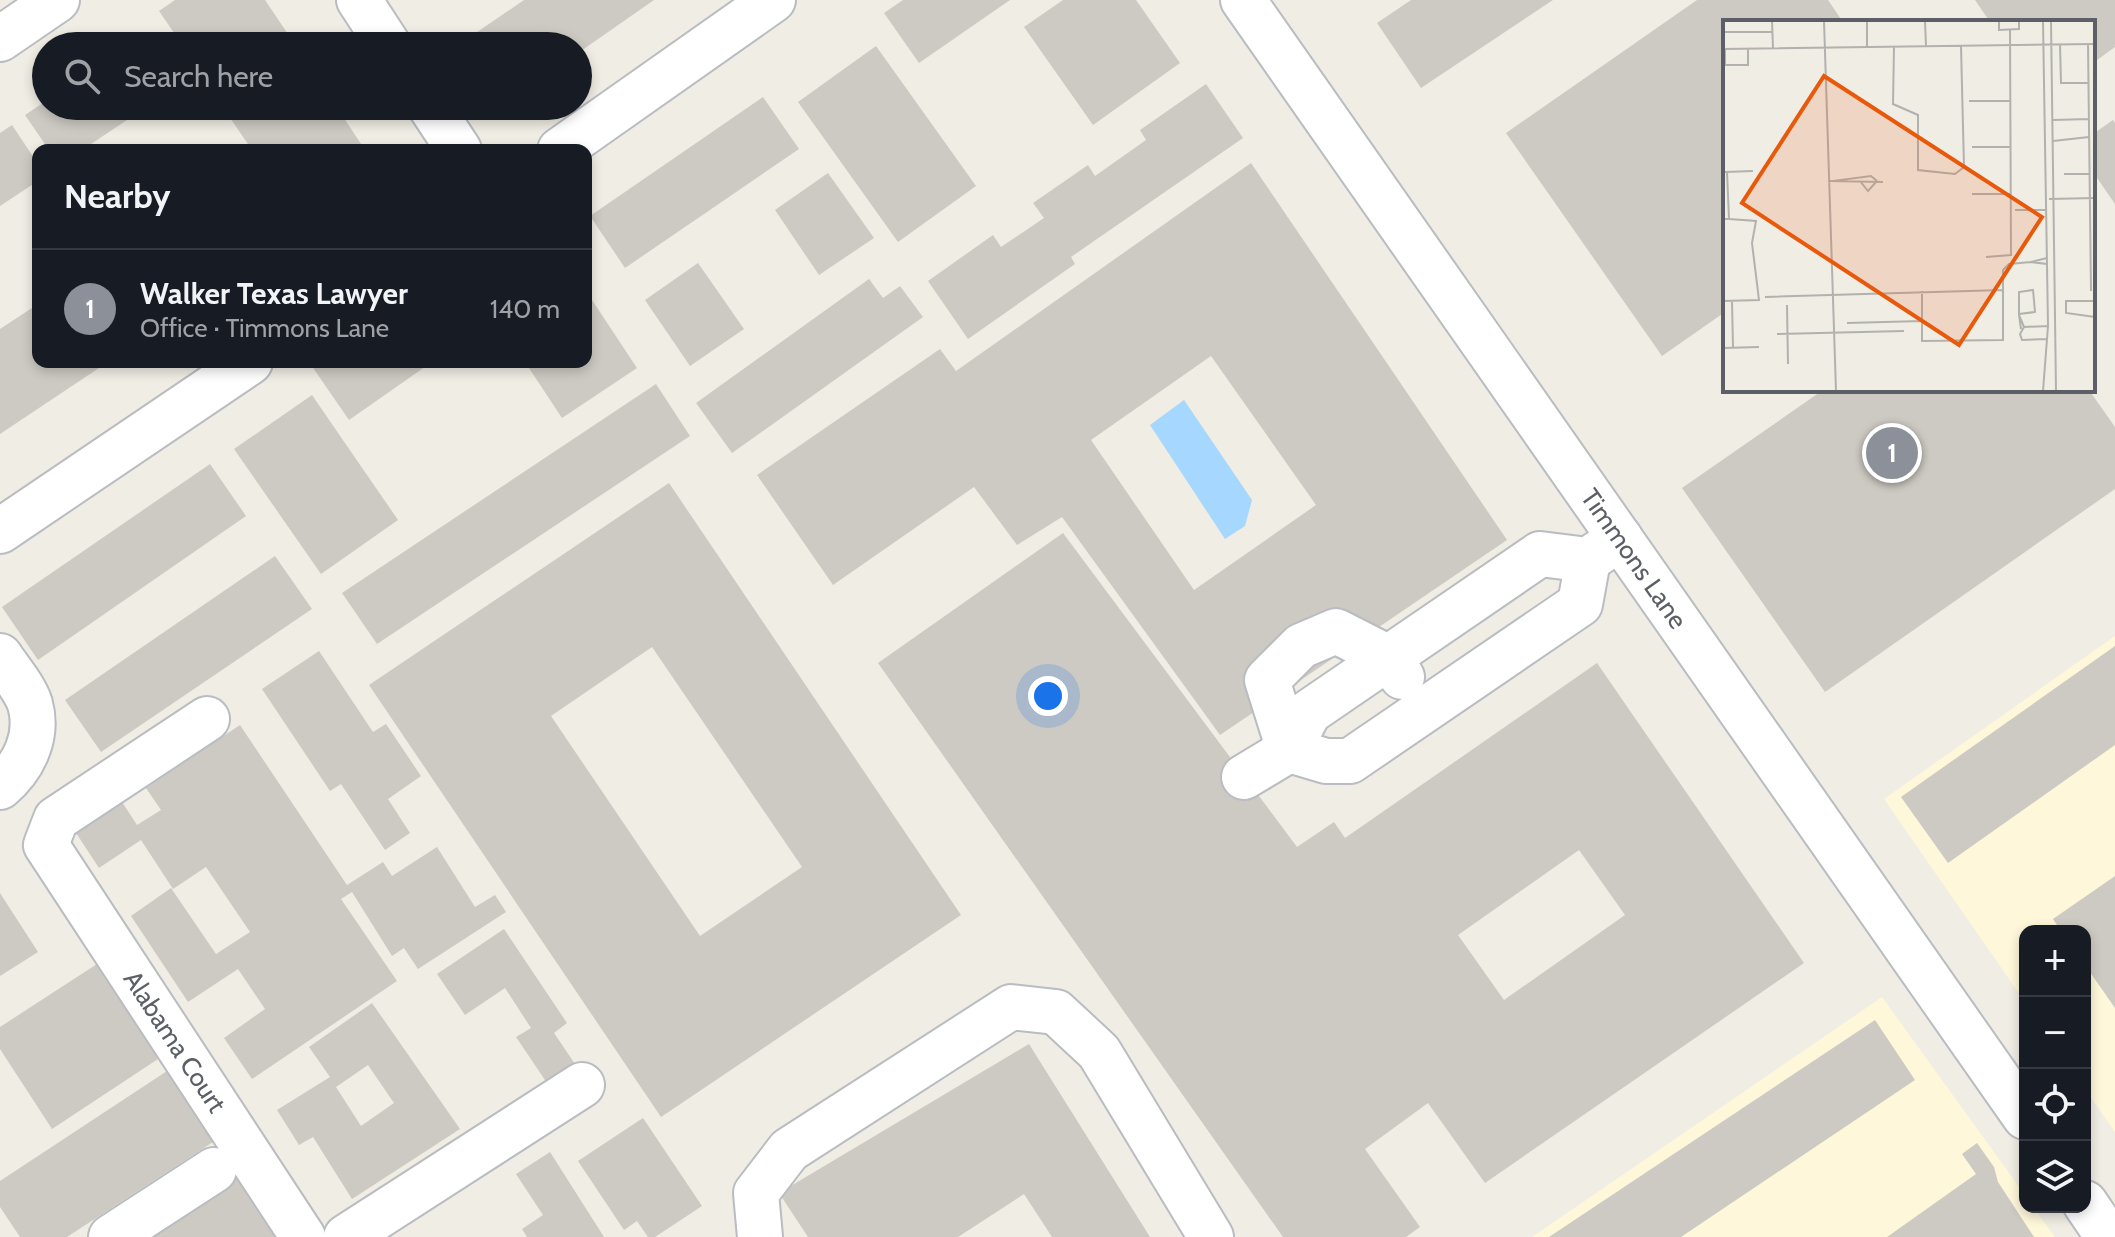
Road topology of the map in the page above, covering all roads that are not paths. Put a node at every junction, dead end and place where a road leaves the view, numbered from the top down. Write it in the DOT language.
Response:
graph roads {
  1 [pos="57,0"];
  2 [pos="359,0"];
  3 [pos="773,0"];
  4 [pos="1243,0"];
  5 [pos="380,32"];
  6 [pos="0,39"];
  7 [pos="439,120"];
  8 [pos="455,144"];
  9 [pos="569,144"];
  10 [pos="241,368"];
  11 [pos="0,531"];
  12 [pos="1604,549"];
  13 [pos="0,656"];
  14 [pos="1389,658"];
  15 [pos="1424,709"];
  16 [pos="207,719"];
  17 [pos="1289,750"];
  18 [pos="1244,777"];
  19 [pos="0,787"];
  20 [pos="582,1085"];
  21 [pos="2019,1109"];
  22 [pos="214,1170"];
  23 [pos="2091,1212"];
  24 [pos="111,1237"];
  25 [pos="303,1237"];
  26 [pos="346,1237"];
  27 [pos="760,1237"];
  28 [pos="1211,1237"];
  29 [pos="2108,1237"];
  1 -- 6 [label="street"];
  2 -- 5 [label="street"];
  3 -- 9 [label="street"];
  4 -- 12 [label="street, Timmons Lane"];
  7 -- 8 [label="street"];
  10 -- 11 [label="street"];
  12 -- 14 [label="street"];
  12 -- 15 [label="street"];
  12 -- 21 [label="street, Timmons Lane"];
  13 -- 19 [label="street"];
  14 -- 15 [label="street"];
  14 -- 17 [label="street"];
  14 -- 17 [label="street"];
  15 -- 17 [label="street"];
  16 -- 25 [label="street, Alabama Court"];
  17 -- 18 [label="street"];
  20 -- 26 [label="street"];
  22 -- 24 [label="street"];
  23 -- 29 [label="street"];
  27 -- 28 [label="street"];
}
